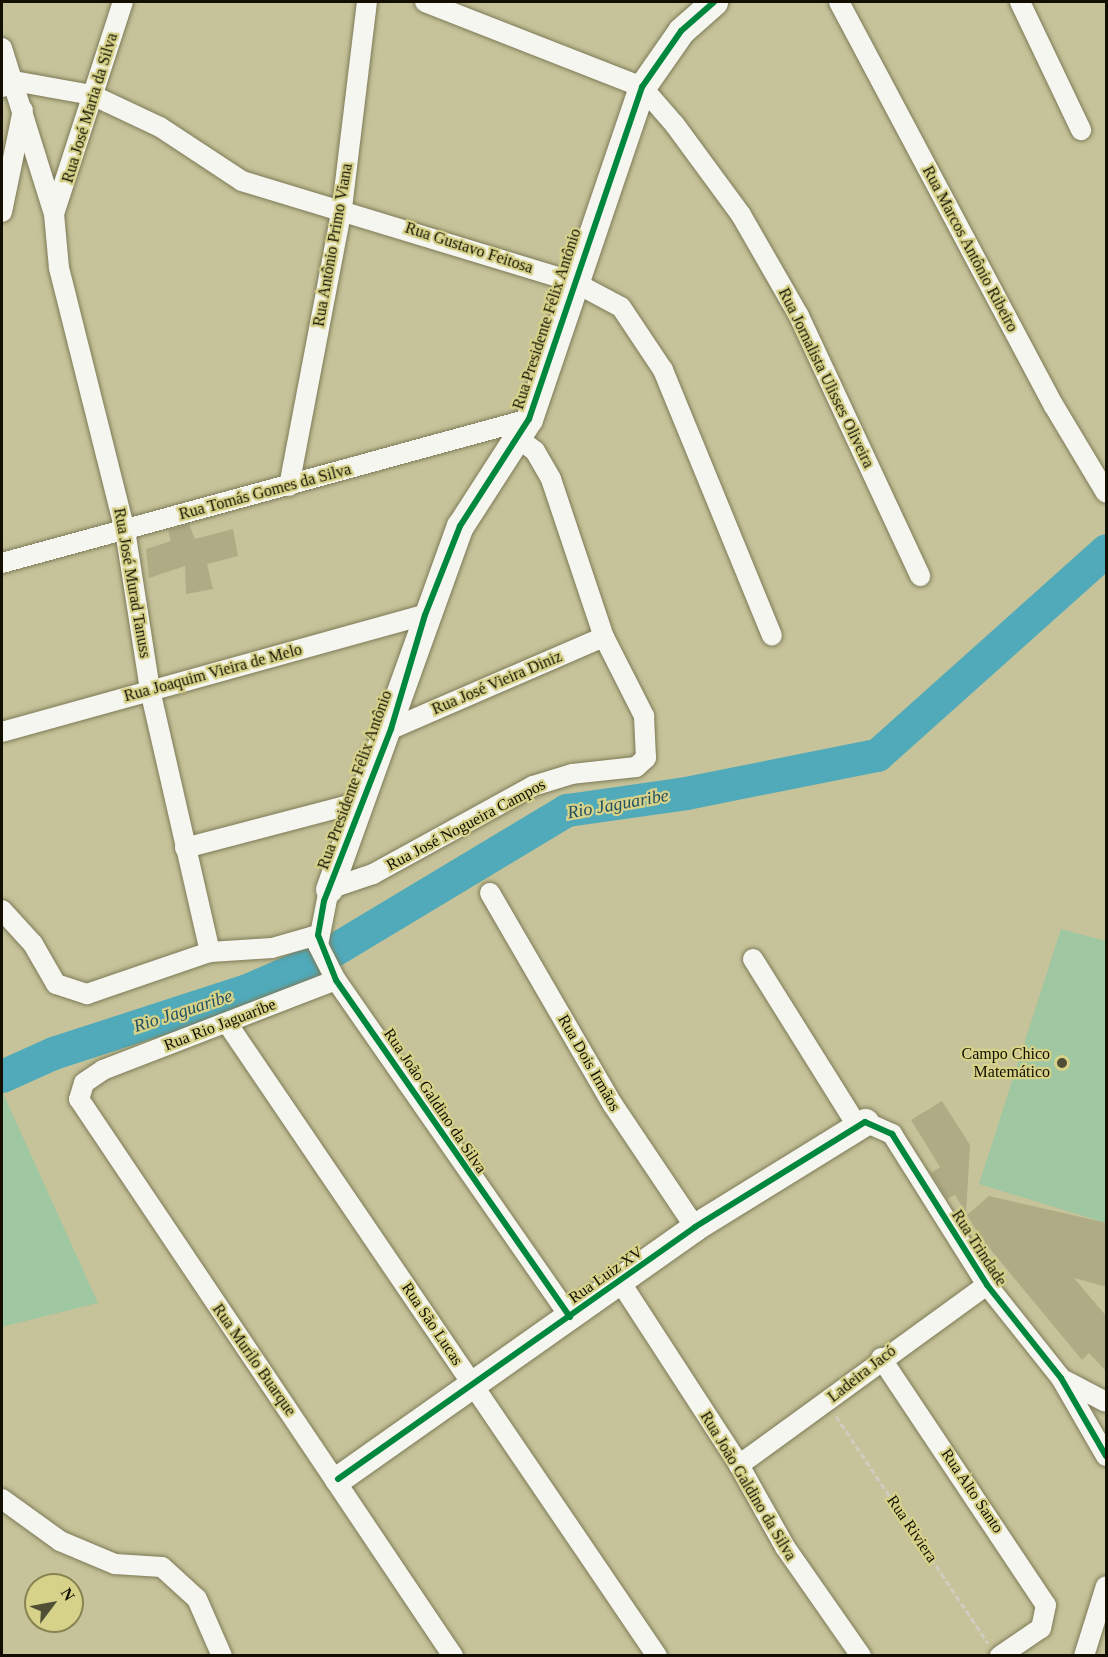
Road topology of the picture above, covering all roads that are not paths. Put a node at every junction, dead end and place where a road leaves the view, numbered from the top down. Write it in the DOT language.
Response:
graph roads {
  1 [pos="123,2"];
  2 [pos="367,2"];
  3 [pos="425,2"];
  4 [pos="840,2"];
  5 [pos="1020,2"];
  6 [pos="702,5"];
  7 [pos="2,48"];
  8 [pos="8,84"];
  9 [pos="642,87"];
  10 [pos="92,95"];
  11 [pos="23,110"];
  12 [pos="1081,130"];
  13 [pos="342,208"];
  14 [pos="2,212"];
  15 [pos="54,214"];
  16 [pos="572,280"];
  17 [pos="524,429"];
  18 [pos="289,486"];
  19 [pos="1107,492"];
  20 [pos="125,530"];
  21 [pos="2,563"];
  22 [pos="920,576"];
  23 [pos="425,615"];
  24 [pos="772,636"];
  25 [pos="604,637"];
  26 [pos="150,690"];
  27 [pos="391,729"];
  28 [pos="2,732"];
  29 [pos="360,802"];
  30 [pos="184,848"];
  31 [pos="329,889"];
  32 [pos="490,894"];
  33 [pos="2,910"];
  34 [pos="318,940"];
  35 [pos="210,952"];
  36 [pos="753,959"];
  37 [pos="333,975"];
  38 [pos="227,1023"];
  39 [pos="103,1070"];
  40 [pos="861,1124"];
  41 [pos="695,1227"];
  42 [pos="621,1283"];
  43 [pos="987,1285"];
  44 [pos="570,1317"];
  45 [pos="881,1358"];
  46 [pos="1061,1378"];
  47 [pos="475,1386"];
  48 [pos="1107,1402"];
  49 [pos="1107,1456"];
  50 [pos="739,1465"];
  51 [pos="338,1479"];
  52 [pos="2,1499"];
  53 [pos="1107,1586"];
  54 [pos="995,1651"];
  55 [pos="222,1656"];
  56 [pos="453,1656"];
  57 [pos="657,1656"];
  58 [pos="861,1656"];
  59 [pos="1084,1656"];
  1 -- 10 [label="street, Rua José Maria da Silva"];
  2 -- 13 [label="street, Rua Antônio Primo Viana"];
  3 -- 9 [label="street"];
  4 -- 19 [label="street, Rua Marcos Antônio Ribeiro"];
  5 -- 12 [label="street"];
  6 -- 9 [label="street, Rua Presidente Félix Antônio"];
  7 -- 8 [label="street, Rua José Murad Tanuss"];
  8 -- 10 [label="street, Rua Gustavo Feitosa"];
  8 -- 11 [label="street, Rua José Murad Tanuss"];
  9 -- 16 [label="street, Rua Presidente Félix Antônio"];
  9 -- 22 [label="street, Rua Jornalista Ulisses Oliveira"];
  10 -- 13 [label="street, Rua Gustavo Feitosa"];
  10 -- 15 [label="street, Rua José Maria da Silva"];
  11 -- 14 [label="street"];
  11 -- 15 [label="street, Rua José Murad Tanuss"];
  13 -- 16 [label="street, Rua Gustavo Feitosa"];
  13 -- 18 [label="street, Rua Antônio Primo Viana"];
  15 -- 20 [label="street, Rua José Murad Tanuss"];
  16 -- 17 [label="street, Rua Presidente Félix Antônio"];
  16 -- 24 [label="street, Rua Gustavo Feitosa"];
  17 -- 18 [label="street, Rua Tomás Gomes da Silva"];
  17 -- 23 [label="street, Rua Presidente Félix Antônio"];
  17 -- 25 [label="street, Rua José Nogueira Campos"];
  18 -- 20 [label="street, Rua Tomás Gomes da Silva"];
  20 -- 21 [label="street, Rua Tomás Gomes da Silva"];
  20 -- 26 [label="street, Rua José Murad Tanuss"];
  23 -- 26 [label="street, Rua Joaquim Vieira de Melo"];
  23 -- 27 [label="street, Rua Presidente Félix Antônio"];
  25 -- 27 [label="street, Rua José Vieira Diniz"];
  25 -- 31 [label="street, Rua José Nogueira Campos"];
  26 -- 28 [label="street, Rua Joaquim Vieira de Melo"];
  26 -- 30 [label="street, Rua José Murad Tanuss"];
  27 -- 29 [label="street, Rua Presidente Félix Antônio"];
  29 -- 30 [label="street"];
  29 -- 31 [label="street, Rua Presidente Félix Antônio"];
  30 -- 35 [label="street, Rua José Murad Tanuss"];
  31 -- 34 [label="street"];
  32 -- 41 [label="street, Rua Dois Irmãos"];
  33 -- 35 [label="street"];
  34 -- 35 [label="street"];
  34 -- 37 [label="street, Rua João Galdino da Silva"];
  36 -- 40 [label="street"];
  37 -- 38 [label="street, Rua Rio Jaguaribe"];
  37 -- 44 [label="street, Rua João Galdino da Silva"];
  38 -- 39 [label="street, Rua Rio Jaguaribe"];
  38 -- 47 [label="street, Rua São Lucas"];
  39 -- 51 [label="street, Rua Murilo Buarque"];
  40 -- 41 [label="street, Rua Luiz XV"];
  40 -- 43 [label="street, Rua Trindade"];
  41 -- 42 [label="street, Rua Luiz XV"];
  42 -- 44 [label="street, Rua Luiz XV"];
  42 -- 50 [label="street, Rua João Galdino da Silva"];
  43 -- 45 [label="street, Ladeira Jacó"];
  43 -- 46 [label="street, Rua Trindade"];
  44 -- 47 [label="street, Rua Luiz XV"];
  45 -- 50 [label="street, Ladeira Jacó"];
  45 -- 54 [label="street, Rua Alto Santo"];
  46 -- 48 [label="street"];
  46 -- 49 [label="street, Rua Trindade"];
  47 -- 51 [label="street, Rua Luiz XV"];
  47 -- 57 [label="street, Rua São Lucas"];
  50 -- 58 [label="street, Rua João Galdino da Silva"];
  51 -- 56 [label="street, Rua Murilo Buarque"];
  52 -- 55 [label="street"];
  53 -- 59 [label="street"];
}
